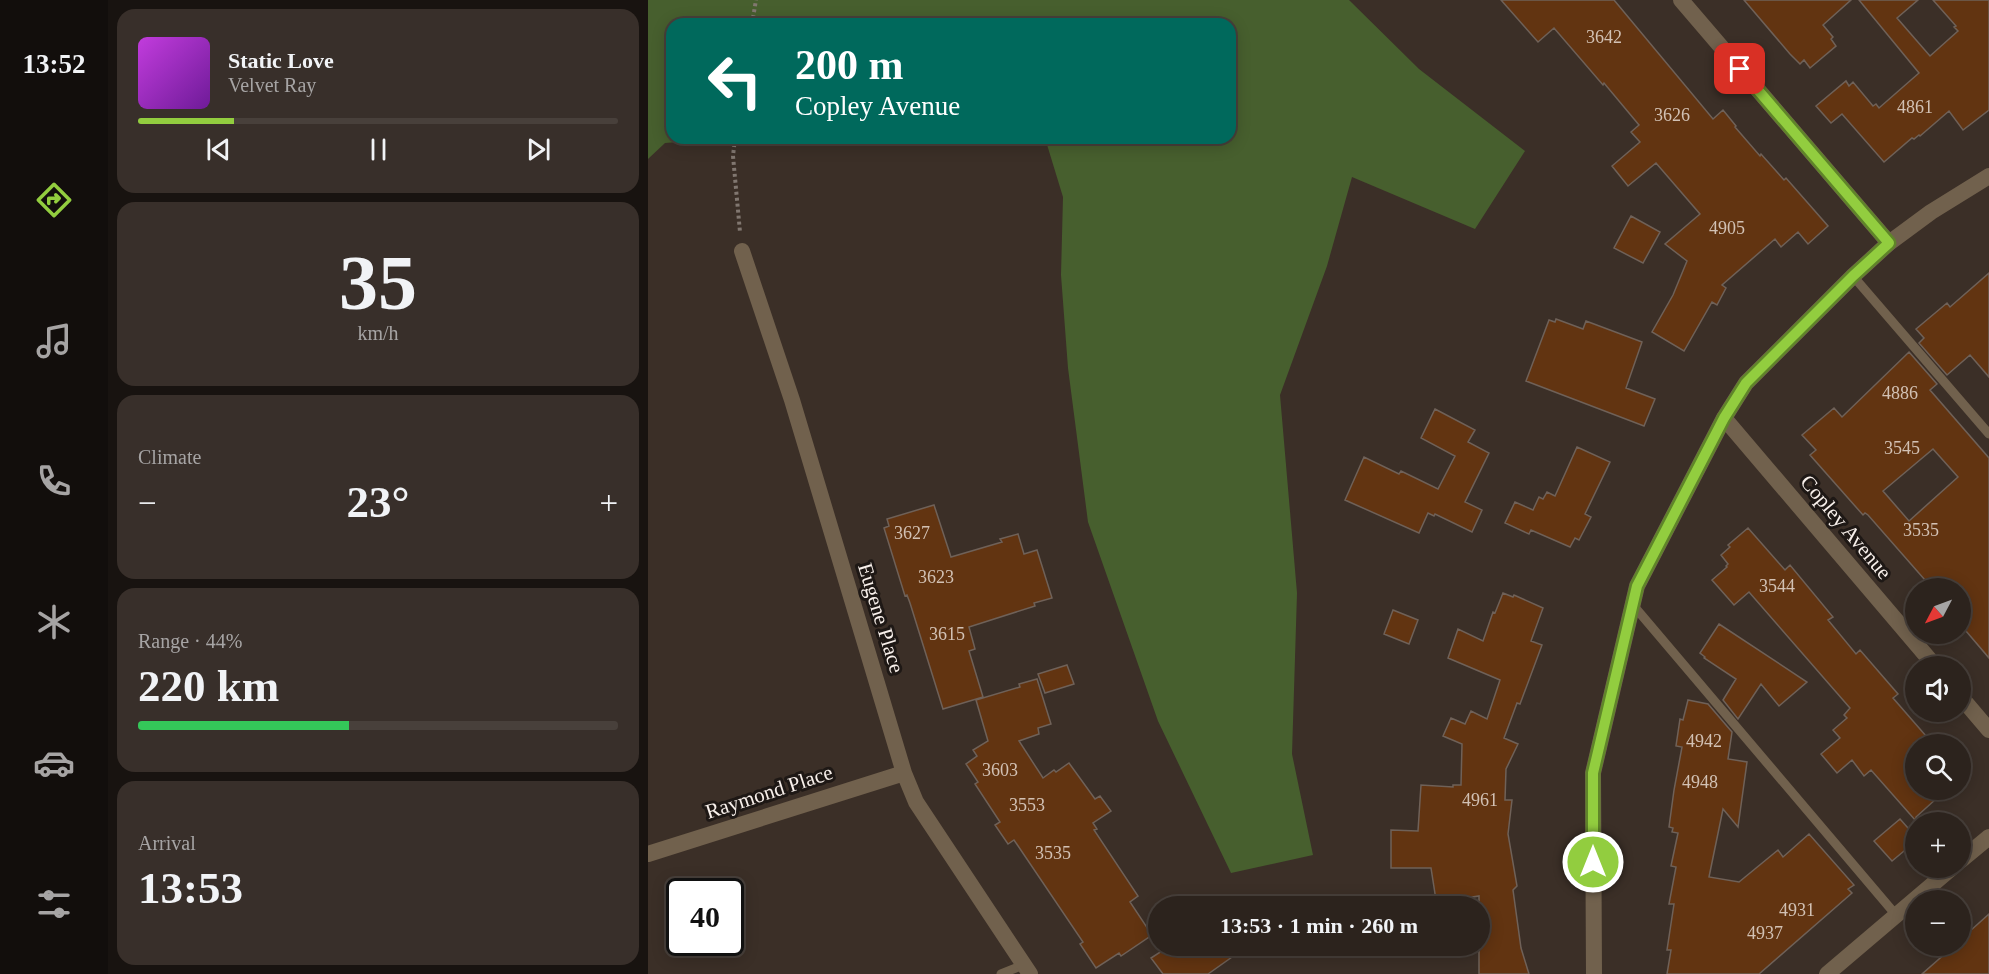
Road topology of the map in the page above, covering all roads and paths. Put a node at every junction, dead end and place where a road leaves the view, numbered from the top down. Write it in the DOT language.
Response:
graph roads {
  1 [pos="756,0"];
  2 [pos="1681,0"];
  3 [pos="753,18"];
  4 [pos="734,144"];
  5 [pos="1989,176"];
  6 [pos="1889,243"];
  7 [pos="741,251"];
  8 [pos="1853,276"];
  9 [pos="1724,418"];
  10 [pos="1989,434"];
  11 [pos="1633,605"];
  12 [pos="1926,656"];
  13 [pos="1971,709"];
  14 [pos="1989,730"];
  15 [pos="904,773"];
  16 [pos="1989,837"];
  17 [pos="1971,852"];
  18 [pos="648,854"];
  19 [pos="1940,878"];
  20 [pos="1896,915"];
  21 [pos="1026,969"];
  22 [pos="1001,974"];
  23 [pos="1594,974"];
  24 [pos="1827,974"];
  1 -- 3 [label="path"];
  2 -- 6 [label="street"];
  4 -- 7 [label="path"];
  5 -- 6 [label="street"];
  6 -- 8 [label="street"];
  7 -- 15 [label="street, Eugene Place"];
  8 -- 9 [label="street"];
  8 -- 10 [label="lane"];
  9 -- 11 [label="street"];
  9 -- 12 [label="street, Copley Avenue"];
  11 -- 20 [label="lane"];
  11 -- 23 [label="street"];
  13 -- 14 [label="street"];
  15 -- 18 [label="street, Raymond Place"];
  15 -- 21 [label="street, Eugene Place"];
  16 -- 17 [label="street"];
  19 -- 20 [label="street"];
  20 -- 24 [label="street"];
  21 -- 22 [label="lane"];
}
